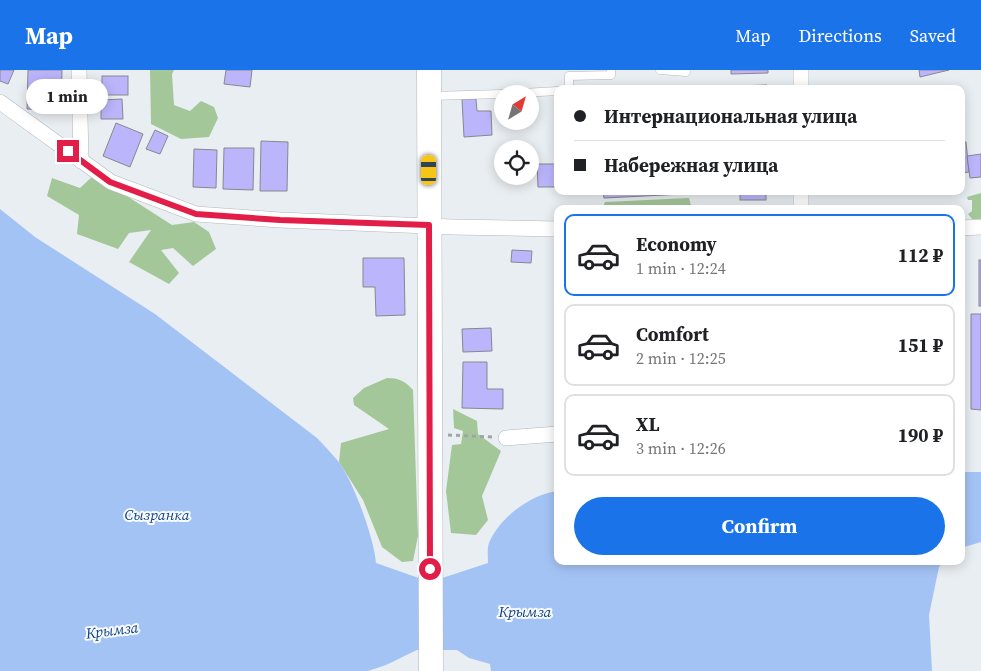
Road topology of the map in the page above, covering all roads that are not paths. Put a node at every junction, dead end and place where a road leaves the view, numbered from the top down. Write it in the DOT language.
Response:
graph roads {
  1 [pos="79,70"];
  2 [pos="429,70"];
  3 [pos="611,70"];
  4 [pos="660,70"];
  5 [pos="801,70"];
  6 [pos="686,72"];
  7 [pos="569,85"];
  8 [pos="801,85"];
  9 [pos="554,91"];
  10 [pos="539,92"];
  11 [pos="494,94"];
  12 [pos="429,96"];
  13 [pos="0,102"];
  14 [pos="81,160"];
  15 [pos="429,225"];
  16 [pos="981,227"];
  17 [pos="965,228"];
  18 [pos="554,229"];
  19 [pos="554,434"];
  20 [pos="506,438"];
  21 [pos="431,662"];
  1 -- 14 [label="street"];
  2 -- 12 [label="main road"];
  3 -- 7 [label="lane"];
  4 -- 6 [label="lane"];
  5 -- 8 [label="street"];
  9 -- 10 [label="lane"];
  11 -- 12 [label="lane"];
  12 -- 15 [label="main road"];
  13 -- 14 [label="street"];
  14 -- 15 [label="street"];
  15 -- 18 [label="street"];
  15 -- 21 [label="main road"];
  16 -- 17 [label="street"];
  19 -- 20 [label="street"];
}
